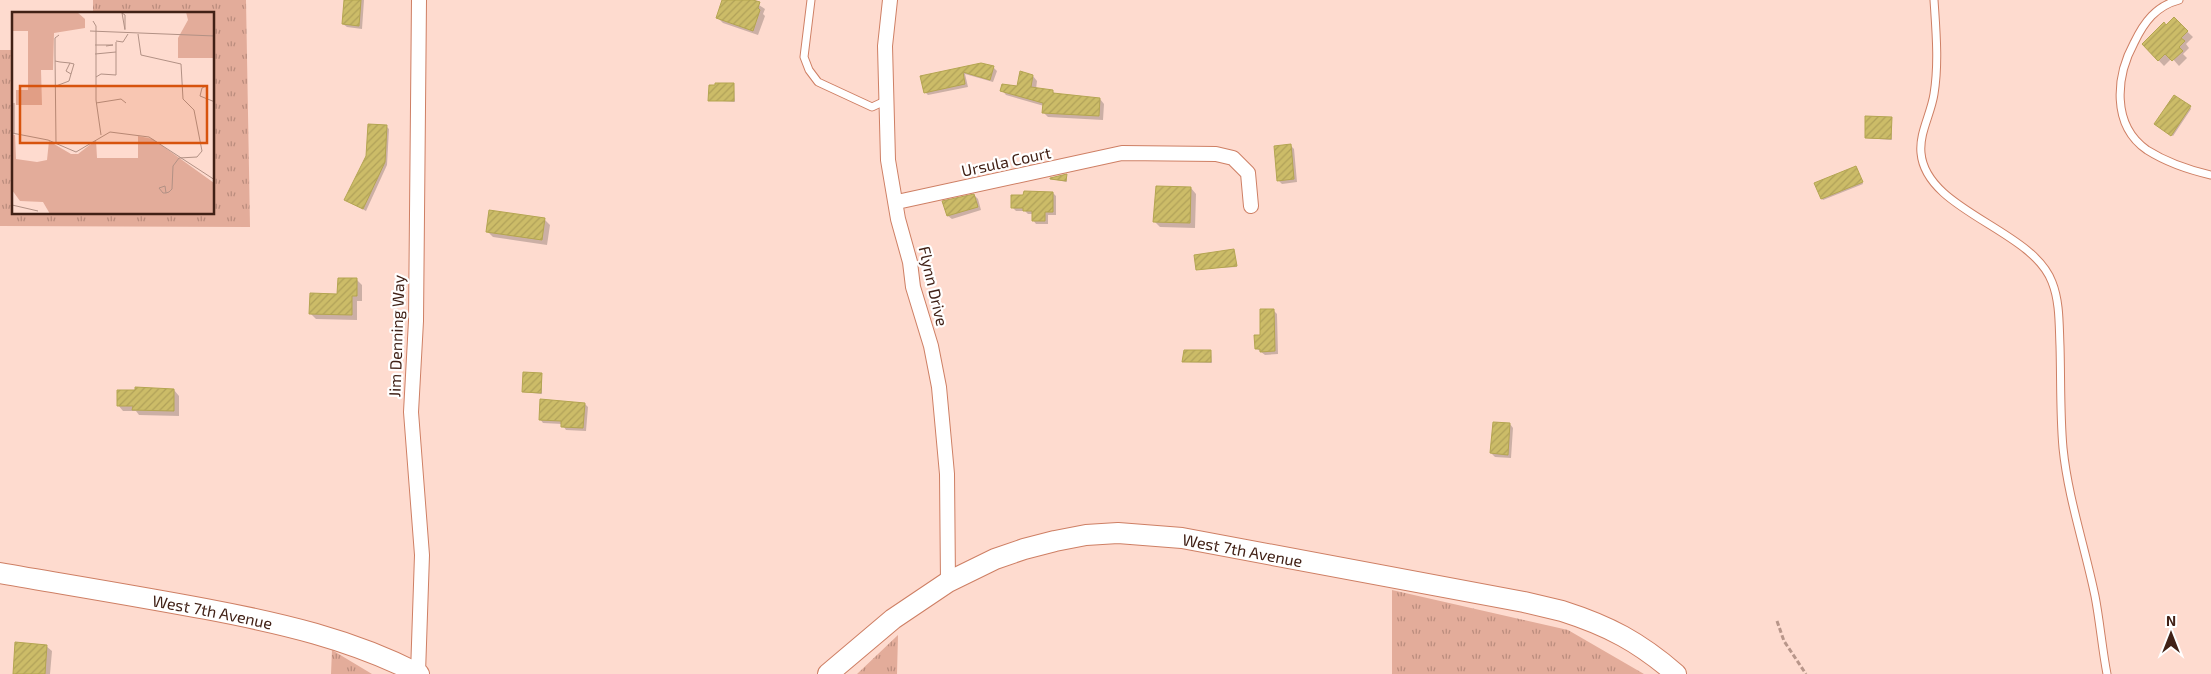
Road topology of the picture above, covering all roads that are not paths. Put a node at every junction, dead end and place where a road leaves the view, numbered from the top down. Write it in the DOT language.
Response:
graph roads {
  1 [pos="419,0"];
  2 [pos="811,0"];
  3 [pos="890,0"];
  4 [pos="1934,0"];
  5 [pos="2179,0"];
  6 [pos="885,102"];
  7 [pos="2211,175"];
  8 [pos="897,202"];
  9 [pos="1250,206"];
  10 [pos="0,573"];
  11 [pos="948,582"];
  12 [pos="419,674"];
  13 [pos="828,674"];
  14 [pos="1676,674"];
  15 [pos="2107,674"];
  1 -- 12 [label="street, Jim Denning Way"];
  2 -- 6 [label="lane"];
  3 -- 6 [label="street, Flynn Drive"];
  4 -- 15 [label="lane"];
  5 -- 7 [label="lane"];
  6 -- 8 [label="street, Flynn Drive"];
  8 -- 9 [label="street, Ursula Court"];
  8 -- 11 [label="street, Flynn Drive"];
  10 -- 12 [label="main road, West 7th Avenue"];
  11 -- 13 [label="main road, West 7th Avenue"];
  11 -- 14 [label="main road, West 7th Avenue"];
}
